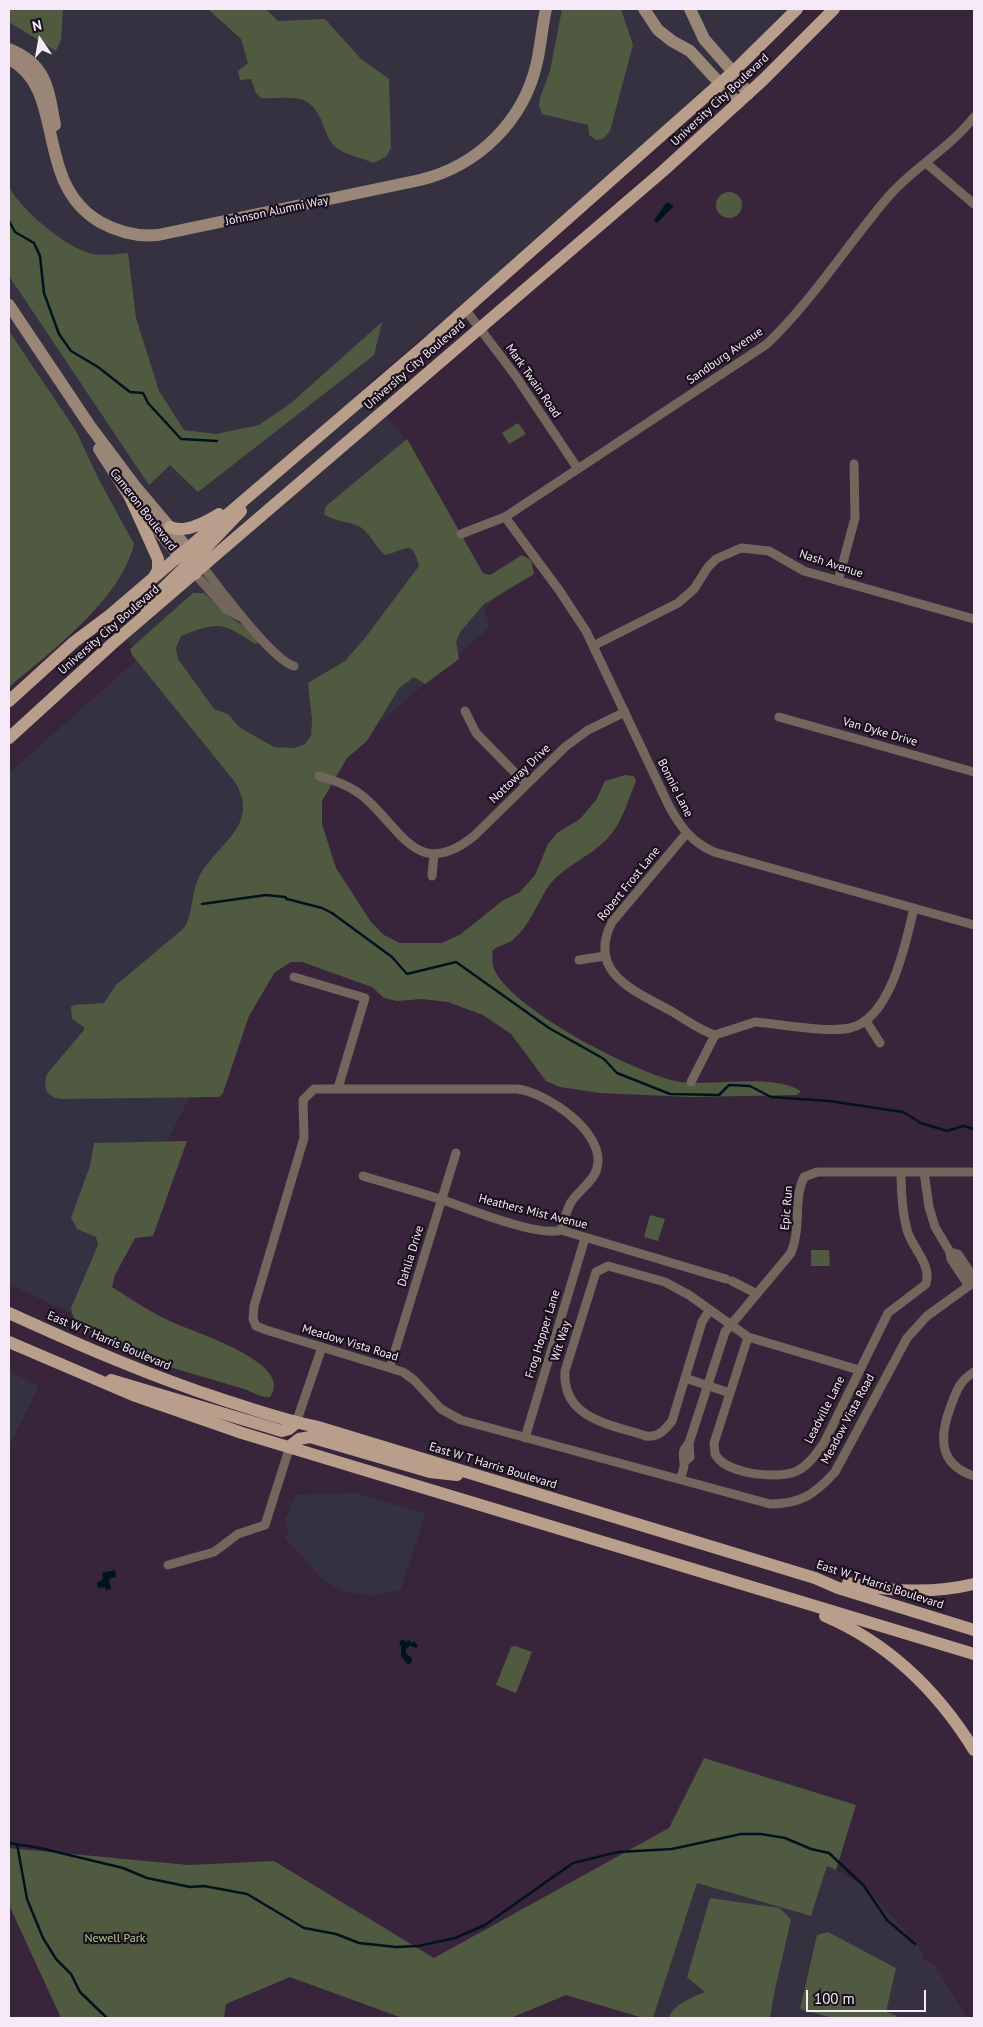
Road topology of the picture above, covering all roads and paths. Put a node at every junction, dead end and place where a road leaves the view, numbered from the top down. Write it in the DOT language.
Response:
graph roads {
  1 [pos="538,9"];
  2 [pos="546,9"];
  3 [pos="644,9"];
  4 [pos="690,9"];
  5 [pos="699,9"];
  6 [pos="797,9"];
  7 [pos="834,9"];
  8 [pos="699,29"];
  9 [pos="681,46"];
  10 [pos="9,49"];
  11 [pos="9,60"];
  12 [pos="734,72"];
  13 [pos="720,84"];
  14 [pos="748,94"];
  15 [pos="738,103"];
  16 [pos="974,118"];
  17 [pos="926,163"];
  18 [pos="974,204"];
  19 [pos="9,306"];
  20 [pos="465,309"];
  21 [pos="479,328"];
  22 [pos="90,426"];
  23 [pos="286,464"];
  24 [pos="854,464"];
  25 [pos="578,469"];
  26 [pos="249,495"];
  27 [pos="130,497"];
  28 [pos="505,517"];
  29 [pos="170,527"];
  30 [pos="461,534"];
  31 [pos="191,561"];
  32 [pos="153,578"];
  33 [pos="838,580"];
  34 [pos="974,619"];
  35 [pos="593,646"];
  36 [pos="294,666"];
  37 [pos="9,701"];
  38 [pos="466,711"];
  39 [pos="625,712"];
  40 [pos="779,717"];
  41 [pos="9,738"];
  42 [pos="974,772"];
  43 [pos="319,776"];
  44 [pos="526,784"];
  45 [pos="686,834"];
  46 [pos="434,854"];
  47 [pos="432,876"];
  48 [pos="914,908"];
  49 [pos="974,924"];
  50 [pos="605,956"];
  51 [pos="579,960"];
  52 [pos="294,977"];
  53 [pos="866,1021"];
  54 [pos="715,1035"];
  55 [pos="880,1043"];
  56 [pos="691,1082"];
  57 [pos="338,1088"];
  58 [pos="456,1152"];
  59 [pos="901,1172"];
  60 [pos="924,1172"];
  61 [pos="974,1172"];
  62 [pos="363,1176"];
  63 [pos="441,1199"];
  64 [pos="561,1230"];
  65 [pos="586,1238"];
  66 [pos="972,1282"];
  67 [pos="758,1294"];
  68 [pos="709,1311"];
  69 [pos="9,1313"];
  70 [pos="730,1326"];
  71 [pos="748,1337"];
  72 [pos="9,1342"];
  73 [pos="322,1347"];
  74 [pos="390,1367"];
  75 [pos="859,1370"];
  76 [pos="974,1372"];
  77 [pos="80,1374"];
  78 [pos="685,1378"];
  79 [pos="708,1386"];
  80 [pos="730,1393"];
  81 [pos="296,1423"];
  82 [pos="525,1438"];
  83 [pos="290,1446"];
  84 [pos="974,1476"];
  85 [pos="490,1479"];
  86 [pos="680,1479"];
  87 [pos="168,1565"];
  88 [pos="815,1578"];
  89 [pos="974,1584"];
  90 [pos="787,1597"];
  91 [pos="974,1630"];
  92 [pos="974,1654"];
  93 [pos="974,1750"];
  1 -- 10 [label="street, Johnson Alumni Way"];
  2 -- 11 [label="street, Johnson Alumni Way"];
  3 -- 9 [label="street"];
  4 -- 8 [label="street"];
  5 -- 8 [label="street"];
  6 -- 12 [label="main road, University City Boulevard"];
  7 -- 14 [label="main road, University City Boulevard"];
  8 -- 9 [label="street"];
  8 -- 12 [label="street"];
  9 -- 13 [label="street"];
  12 -- 13 [label="main road, University City Boulevard"];
  12 -- 14 [label="street"];
  13 -- 15 [label="street"];
  13 -- 20 [label="main road, University City Boulevard"];
  14 -- 15 [label="main road, University City Boulevard"];
  15 -- 21 [label="main road, University City Boulevard"];
  16 -- 17 [label="street, Sandburg Avenue"];
  17 -- 18 [label="street"];
  17 -- 25 [label="street, Sandburg Avenue"];
  19 -- 22 [label="street, Cameron Boulevard"];
  20 -- 21 [label="street, Mark Twain Road"];
  20 -- 23 [label="main road, University City Boulevard"];
  21 -- 25 [label="street, Mark Twain Road"];
  21 -- 31 [label="main road, University City Boulevard"];
  22 -- 27 [label="street, Cameron Boulevard"];
  22 -- 29 [label="street, Cameron Boulevard"];
  23 -- 26 [label="main road, University City Boulevard"];
  23 -- 31 [label="main road"];
  24 -- 33 [label="street"];
  25 -- 28 [label="street, Sandburg Avenue"];
  26 -- 29 [label="main road"];
  26 -- 31 [label="main road, University City Boulevard"];
  27 -- 31 [label="street, Cameron Boulevard"];
  27 -- 32 [label="main road"];
  28 -- 30 [label="street, Sandburg Avenue"];
  28 -- 35 [label="street, Bonnie Lane"];
  29 -- 31 [label="street, Cameron Boulevard"];
  31 -- 32 [label="main road, University City Boulevard"];
  31 -- 36 [label="street"];
  31 -- 41 [label="main road, University City Boulevard"];
  32 -- 37 [label="main road, University City Boulevard"];
  33 -- 34 [label="street, Nash Avenue"];
  33 -- 35 [label="street, Nash Avenue"];
  35 -- 39 [label="street, Bonnie Lane"];
  38 -- 44 [label="street"];
  39 -- 44 [label="street, Nottoway Drive"];
  39 -- 45 [label="street, Bonnie Lane"];
  40 -- 42 [label="street, Van Dyke Drive"];
  43 -- 46 [label="street"];
  44 -- 46 [label="street, Nottoway Drive"];
  45 -- 48 [label="street, Bonnie Lane"];
  45 -- 50 [label="street, Robert Frost Lane"];
  46 -- 47 [label="street"];
  48 -- 49 [label="street, Bonnie Lane"];
  48 -- 53 [label="street"];
  50 -- 51 [label="street"];
  50 -- 54 [label="street"];
  52 -- 57 [label="street"];
  53 -- 54 [label="street"];
  53 -- 55 [label="street"];
  54 -- 56 [label="street"];
  57 -- 64 [label="street, Meadow Vista Road"];
  57 -- 73 [label="street, Meadow Vista Road"];
  58 -- 63 [label="street, Dahlia Drive"];
  59 -- 60 [label="street, Epic Run"];
  59 -- 67 [label="street, Epic Run"];
  59 -- 75 [label="street, Leadville Lane"];
  60 -- 61 [label="street, Epic Run"];
  60 -- 66 [label="street"];
  62 -- 63 [label="street, Heathers Mist Avenue"];
  63 -- 64 [label="street, Heathers Mist Avenue"];
  63 -- 74 [label="street, Dahlia Drive"];
  64 -- 65 [label="street, Heathers Mist Avenue"];
  65 -- 67 [label="street, Heathers Mist Avenue"];
  65 -- 82 [label="street, Frog Hopper Lane"];
  66 -- 86 [label="street, Meadow Vista Road"];
  67 -- 70 [label="street, Epic Run"];
  68 -- 70 [label="street, Wit Way"];
  68 -- 78 [label="street, Wit Way"];
  68 -- 78 [label="street, Wit Way"];
  69 -- 81 [label="main road, East W T Harris Boulevard"];
  70 -- 71 [label="street, Wit Way"];
  70 -- 79 [label="street, Epic Run"];
  71 -- 75 [label="street, Wit Way"];
  71 -- 80 [label="street, Leadville Lane"];
  72 -- 77 [label="main road"];
  73 -- 74 [label="street, Meadow Vista Road"];
  73 -- 81 [label="street"];
  74 -- 82 [label="street, Meadow Vista Road"];
  75 -- 80 [label="street, Leadville Lane"];
  76 -- 84 [label="street"];
  77 -- 81 [label="main road"];
  77 -- 83 [label="main road"];
  78 -- 79 [label="street"];
  79 -- 80 [label="street"];
  79 -- 86 [label="street, Epic Run"];
  81 -- 85 [label="main road, East W T Harris Boulevard"];
  82 -- 86 [label="street, Meadow Vista Road"];
  83 -- 85 [label="main road"];
  83 -- 87 [label="street"];
  83 -- 90 [label="main road"];
  85 -- 88 [label="main road, East W T Harris Boulevard"];
  88 -- 89 [label="main road"];
  88 -- 91 [label="main road, East W T Harris Boulevard"];
  90 -- 92 [label="main road"];
  90 -- 93 [label="main road"];
}
